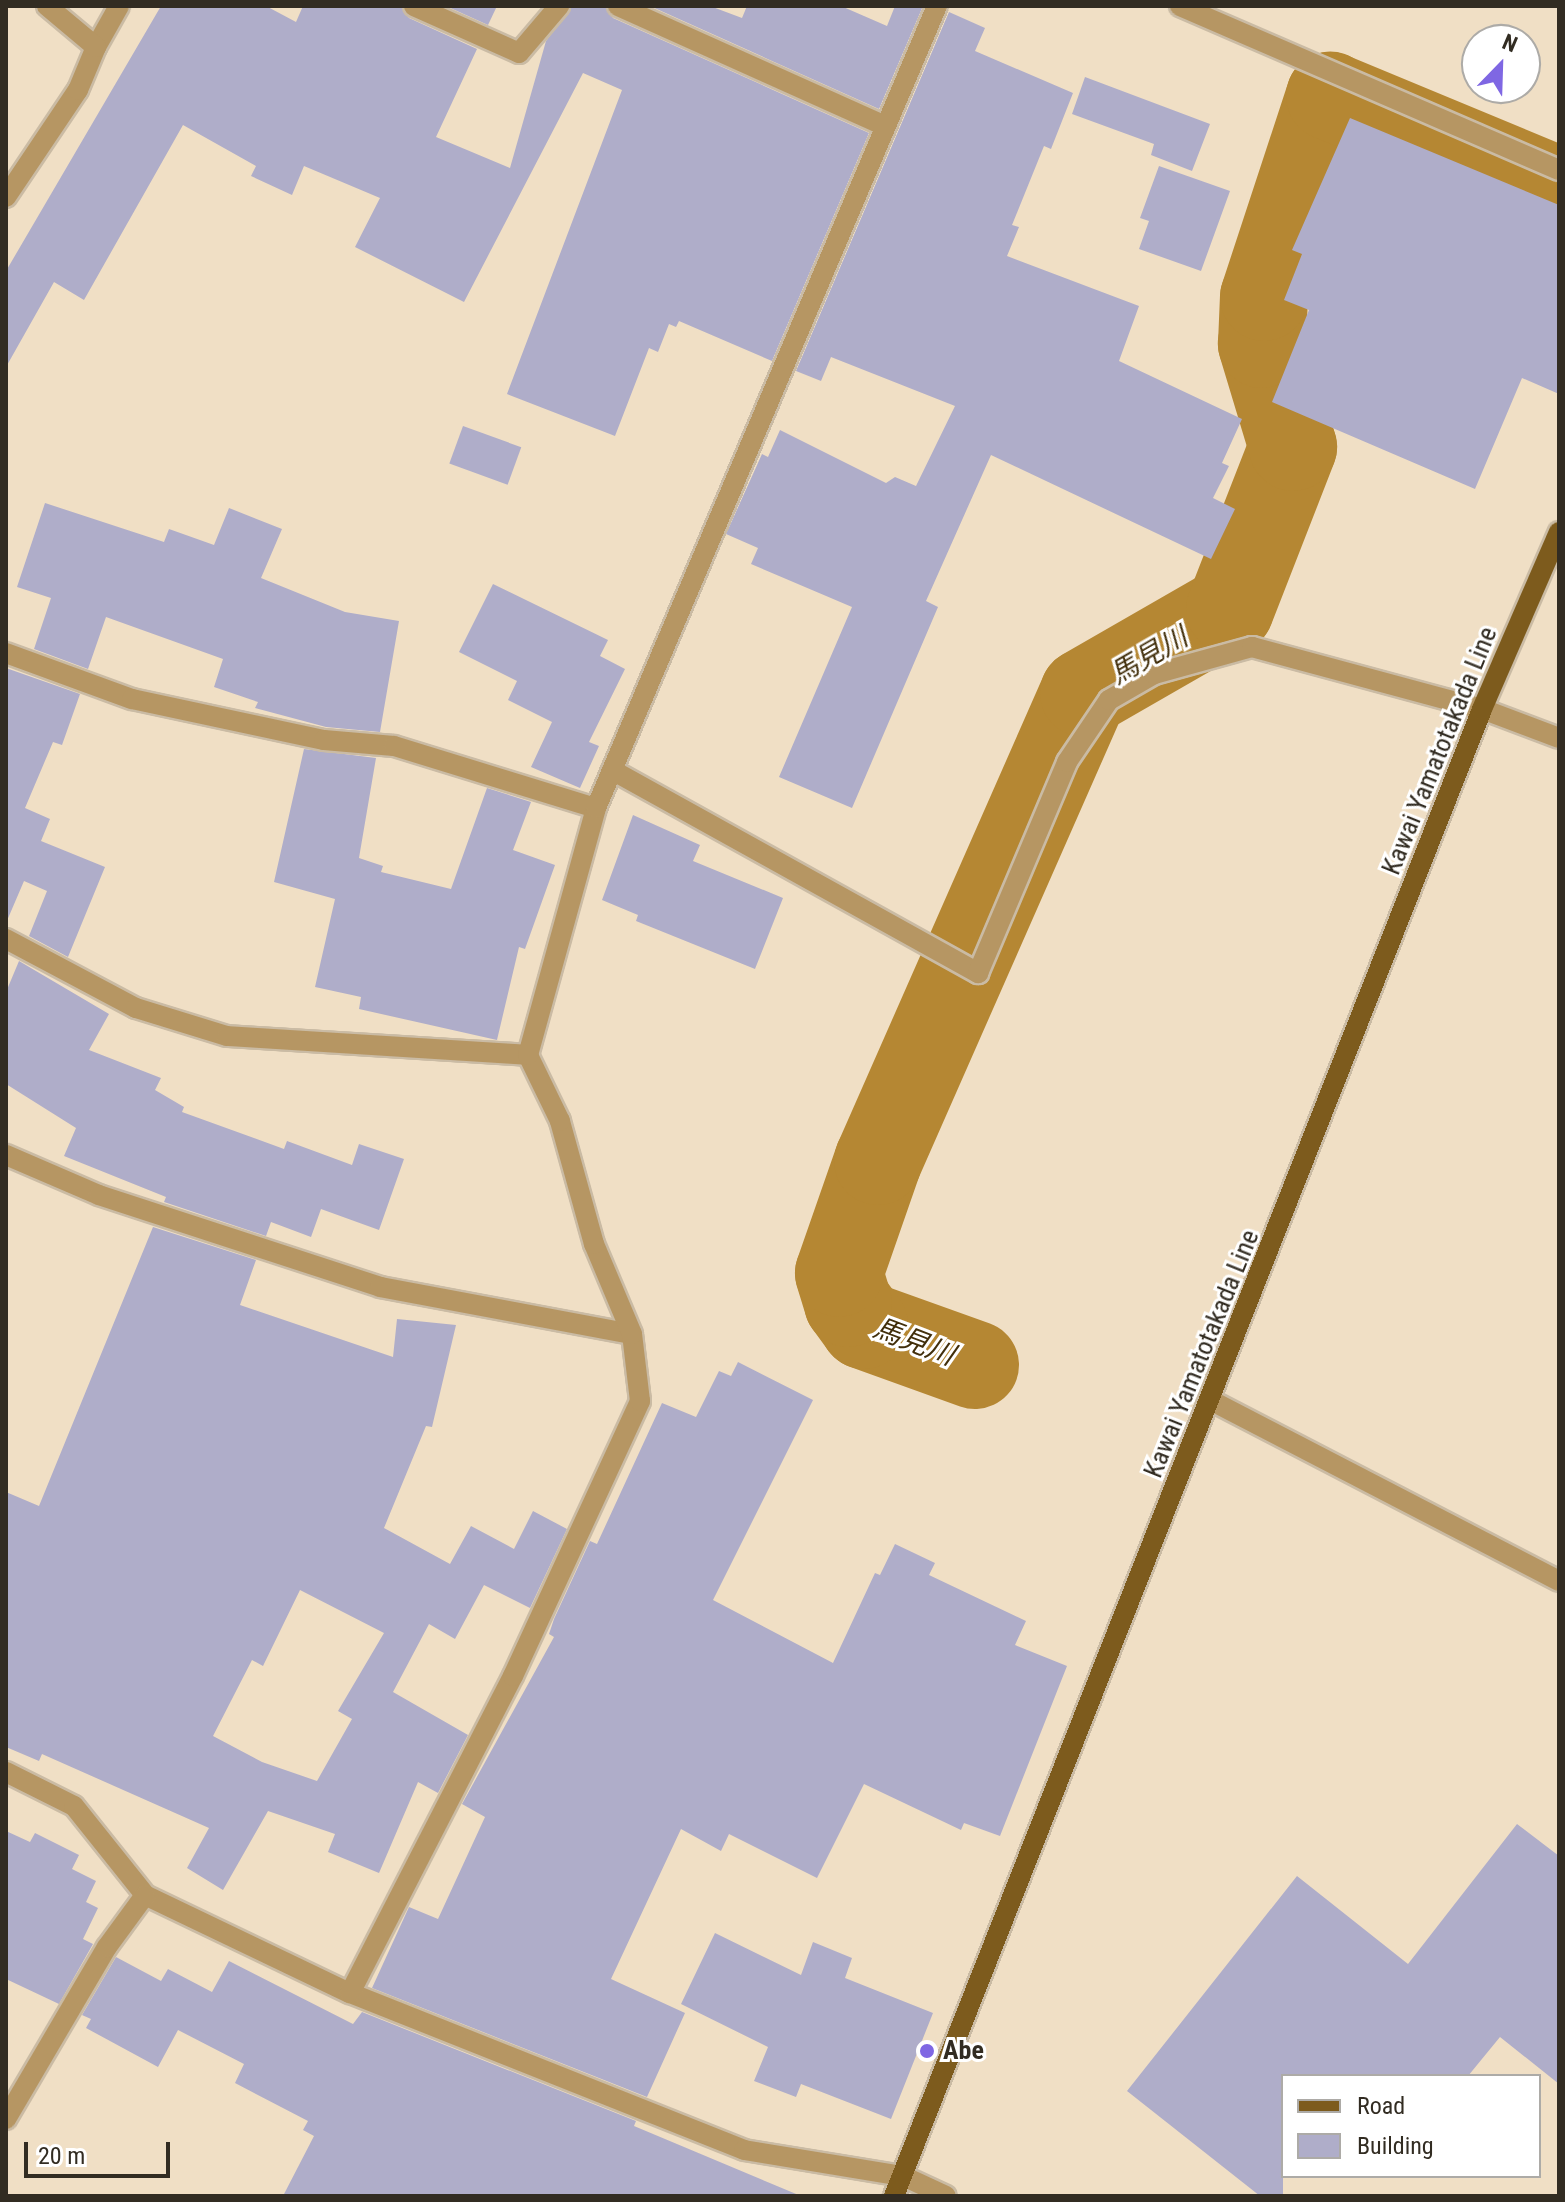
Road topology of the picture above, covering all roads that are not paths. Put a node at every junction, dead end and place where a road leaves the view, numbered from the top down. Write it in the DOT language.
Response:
graph roads {
  1 [pos="47,6"];
  2 [pos="119,6"];
  3 [pos="414,6"];
  4 [pos="559,6"];
  5 [pos="618,6"];
  6 [pos="937,6"];
  7 [pos="1180,6"];
  8 [pos="96,47"];
  9 [pos="885,126"];
  10 [pos="1559,170"];
  11 [pos="6,197"];
  12 [pos="1558,537"];
  13 [pos="6,653"];
  14 [pos="1482,709"];
  15 [pos="1559,738"];
  16 [pos="612,770"];
  17 [pos="596,808"];
  18 [pos="6,939"];
  19 [pos="528,1055"];
  20 [pos="6,1155"];
  21 [pos="632,1334"];
  22 [pos="1212,1401"];
  23 [pos="1559,1581"];
  24 [pos="6,1772"];
  25 [pos="145,1895"];
  26 [pos="350,1993"];
  27 [pos="6,2119"];
  28 [pos="903,2176"];
  29 [pos="894,2196"];
  30 [pos="946,2196"];
  1 -- 8 [label="street"];
  2 -- 8 [label="street"];
  3 -- 4 [label="street"];
  5 -- 9 [label="street"];
  6 -- 9 [label="street"];
  7 -- 10 [label="street"];
  8 -- 11 [label="street"];
  9 -- 16 [label="street"];
  12 -- 14 [label="main road, Kawai Yamatotakada Line"];
  13 -- 17 [label="street"];
  14 -- 15 [label="street"];
  14 -- 16 [label="street"];
  14 -- 22 [label="main road, Kawai Yamatotakada Line"];
  16 -- 17 [label="street"];
  17 -- 19 [label="street"];
  18 -- 19 [label="street"];
  19 -- 21 [label="street"];
  20 -- 21 [label="street"];
  21 -- 26 [label="street"];
  22 -- 23 [label="street"];
  22 -- 28 [label="main road, Kawai Yamatotakada Line"];
  24 -- 25 [label="street"];
  25 -- 26 [label="street"];
  25 -- 27 [label="street"];
  26 -- 28 [label="street"];
  28 -- 29 [label="main road, Kawai Yamatotakada Line"];
  28 -- 30 [label="street"];
}
